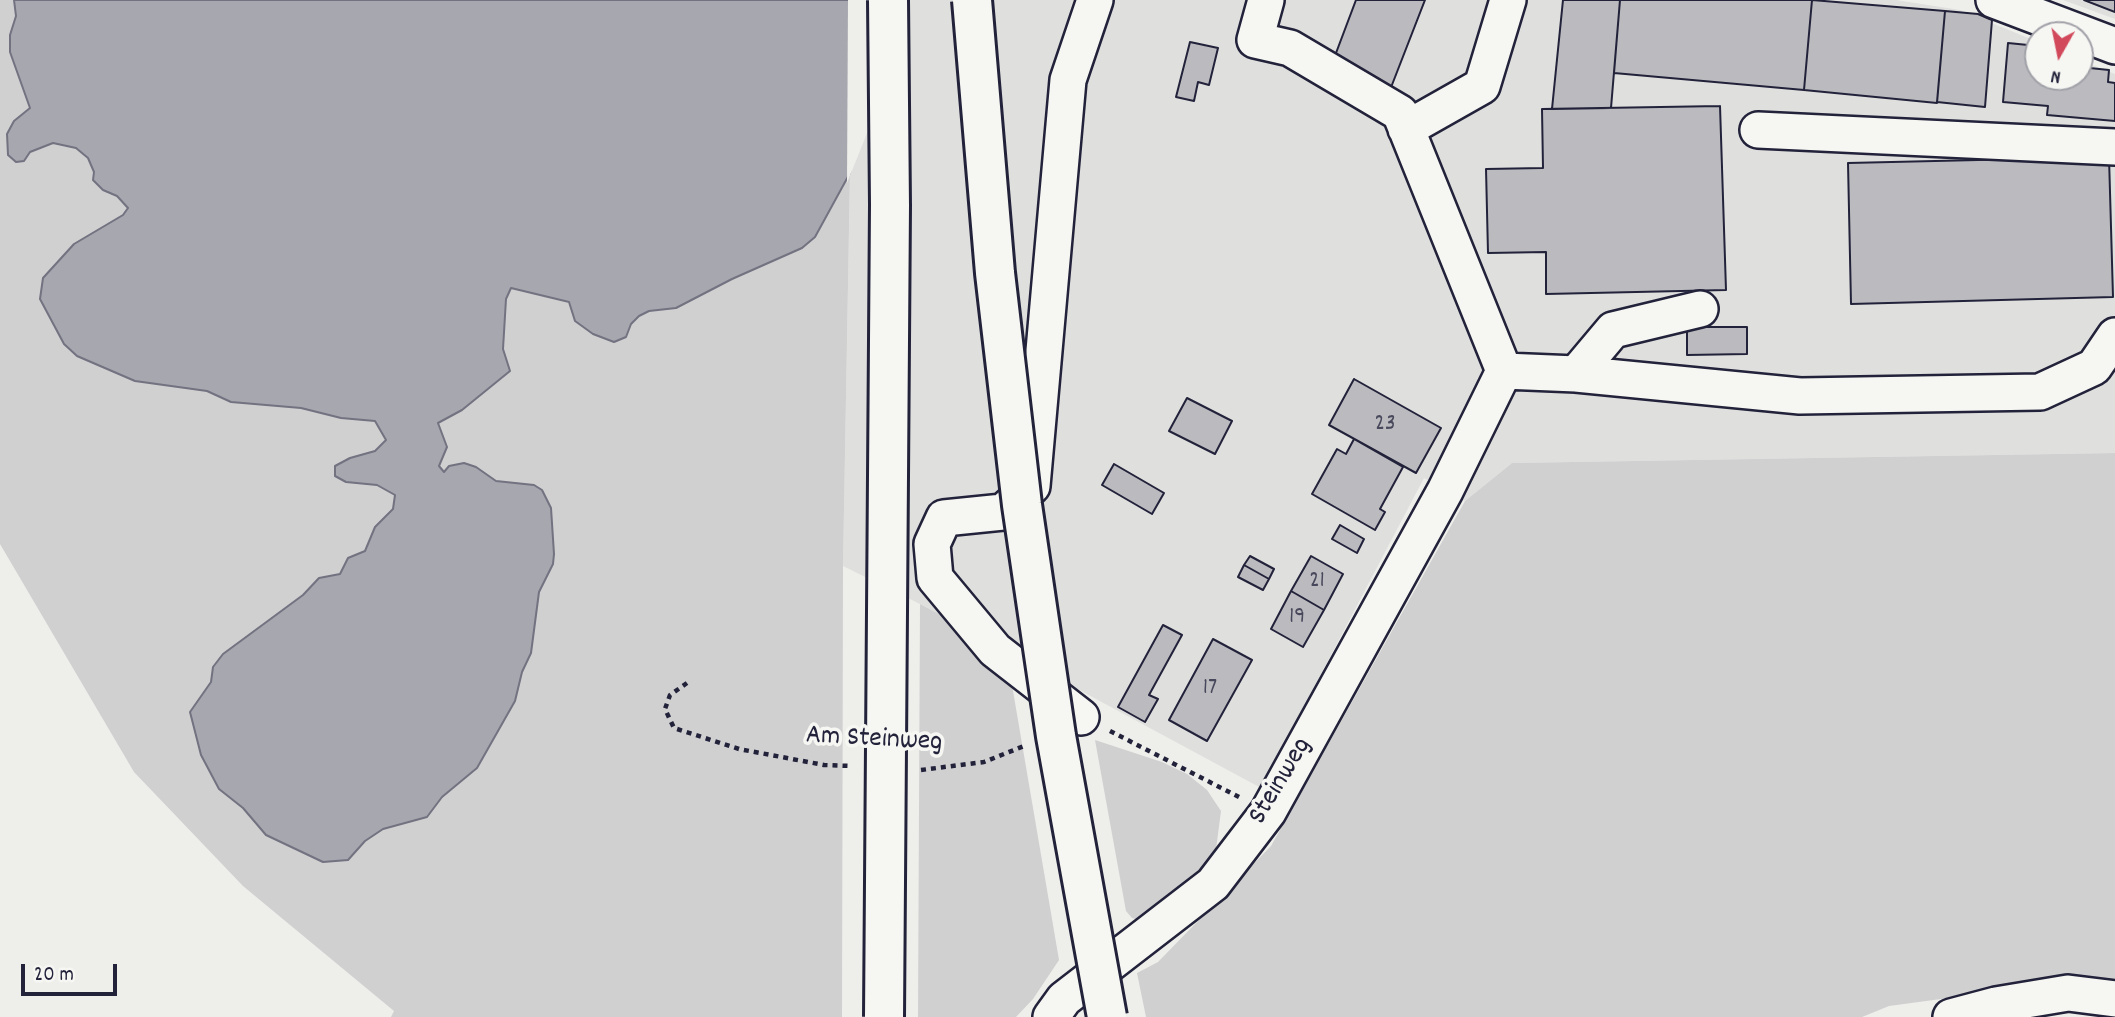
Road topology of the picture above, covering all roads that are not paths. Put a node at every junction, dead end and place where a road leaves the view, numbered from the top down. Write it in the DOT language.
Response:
graph roads {
  1 [pos="888,0"];
  2 [pos="972,0"];
  3 [pos="1094,0"];
  4 [pos="1266,0"];
  5 [pos="1508,0"];
  6 [pos="1994,0"];
  7 [pos="2115,46"];
  8 [pos="1406,129"];
  9 [pos="1758,130"];
  10 [pos="2115,147"];
  11 [pos="1700,309"];
  12 [pos="2115,336"];
  13 [pos="1504,371"];
  14 [pos="1576,374"];
  15 [pos="1081,717"];
  16 [pos="2115,999"];
  17 [pos="884,1017"];
  18 [pos="1051,1017"];
  19 [pos="1107,1017"];
  20 [pos="1951,1017"];
  1 -- 17 [label="highway, bridge"];
  2 -- 19 [label="highway, bridge"];
  3 -- 15 [label="street"];
  4 -- 8 [label="street"];
  5 -- 8 [label="street"];
  6 -- 7 [label="street"];
  8 -- 13 [label="street"];
  9 -- 10 [label="street"];
  11 -- 14 [label="street"];
  12 -- 14 [label="street"];
  13 -- 14 [label="street"];
  13 -- 18 [label="street, Steinweg"];
  16 -- 20 [label="street"];
}
